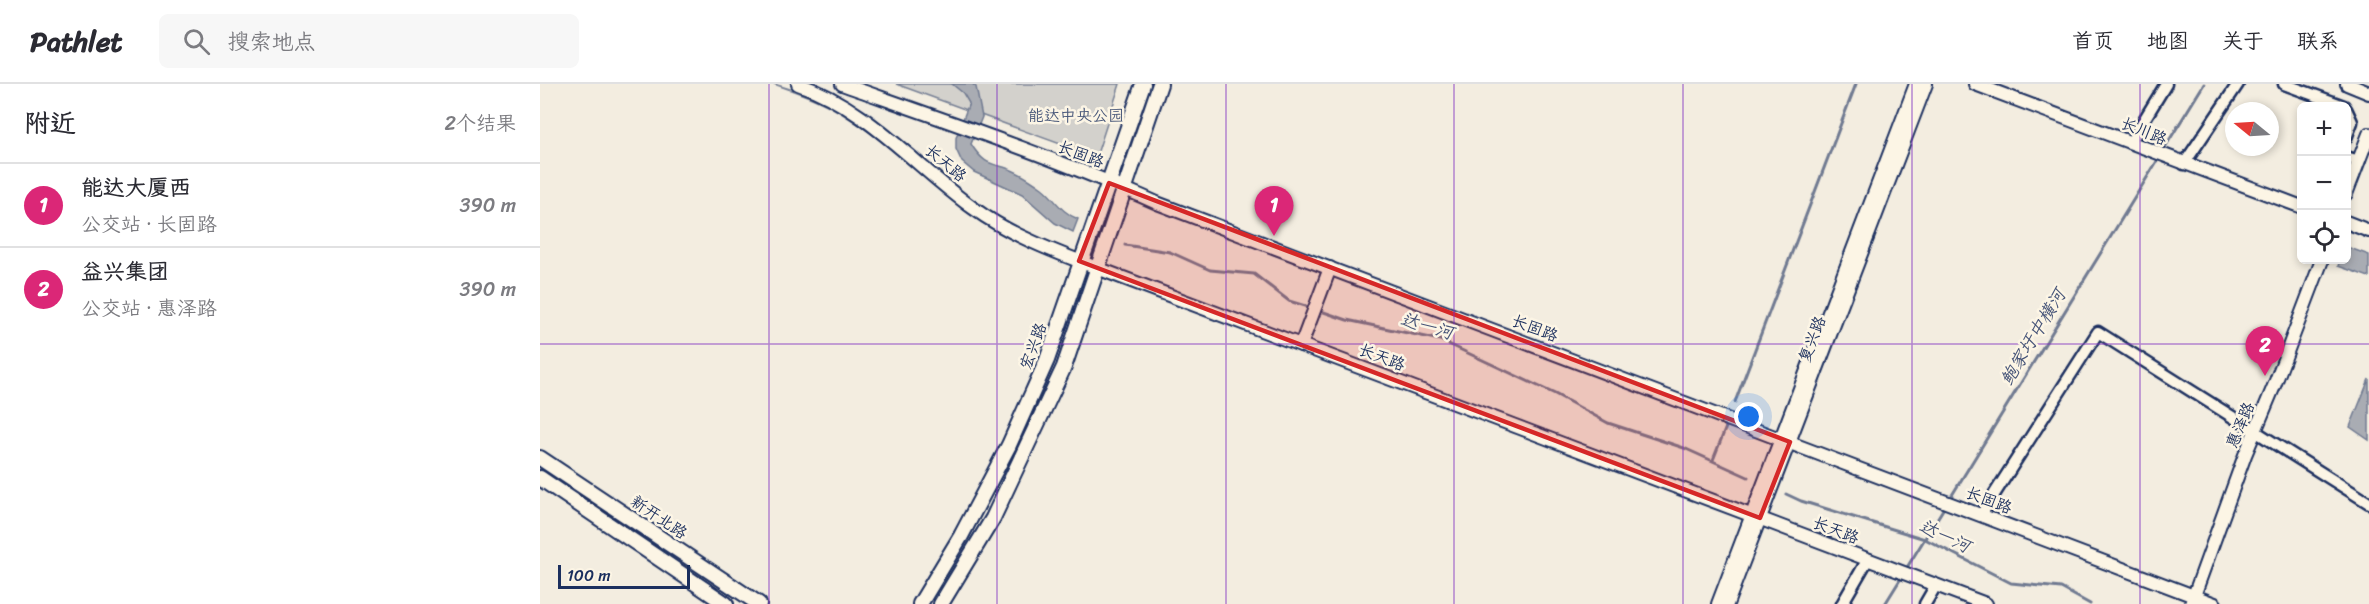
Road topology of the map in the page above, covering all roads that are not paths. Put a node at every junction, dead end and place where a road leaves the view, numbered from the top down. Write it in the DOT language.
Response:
graph roads {
  1 [pos="798,84"];
  2 [pos="842,84"];
  3 [pos="1143,84"];
  4 [pos="1160,84"];
  5 [pos="1916,84"];
  6 [pos="1926,84"];
  7 [pos="1975,84"];
  8 [pos="2166,84"];
  9 [pos="2238,84"];
  10 [pos="2284,84"];
  11 [pos="2347,84"];
  12 [pos="2369,93"];
  13 [pos="2330,102"];
  14 [pos="2369,134"];
  15 [pos="2130,143"];
  16 [pos="2351,159"];
  17 [pos="2359,161"];
  18 [pos="2178,162"];
  19 [pos="2351,181"];
  20 [pos="1109,183"];
  21 [pos="1124,188"];
  22 [pos="2297,206"];
  23 [pos="2351,224"];
  24 [pos="2369,231"];
  25 [pos="1079,261"];
  26 [pos="2320,264"];
  27 [pos="1097,268"];
  28 [pos="1330,268"];
  29 [pos="1301,345"];
  30 [pos="2255,433"];
  31 [pos="1786,440"];
  32 [pos="540,458"];
  33 [pos="540,478"];
  34 [pos="2369,503"];
  35 [pos="1981,515"];
  36 [pos="1756,517"];
  37 [pos="1869,560"];
  38 [pos="1936,585"];
  39 [pos="2192,600"];
  40 [pos="726,604"];
  41 [pos="759,604"];
  42 [pos="920,604"];
  43 [pos="940,604"];
  44 [pos="1718,604"];
  45 [pos="1727,604"];
  46 [pos="1842,604"];
  47 [pos="1925,604"];
  48 [pos="1986,604"];
  49 [pos="2215,604"];
  1 -- 25 [label="street, 长天路"];
  2 -- 20 [label="street, 长固路"];
  3 -- 20 [label="main road, 宏兴路"];
  4 -- 21 [label="main road"];
  5 -- 31 [label="street, 复兴路"];
  6 -- 31 [label="street, 复兴路"];
  7 -- 15 [label="street, 长川路"];
  8 -- 15 [label="street"];
  9 -- 18 [label="street"];
  10 -- 13 [label="street"];
  11 -- 12 [label="street"];
  14 -- 17 [label="street"];
  15 -- 18 [label="street, 长川路"];
  16 -- 17 [label="street"];
  17 -- 19 [label="street"];
  18 -- 22 [label="street, 长川路"];
  20 -- 21 [label="street, 长固路"];
  20 -- 25 [label="main road, 宏兴路"];
  21 -- 27 [label="main road"];
  21 -- 28 [label="street, 长固路"];
  23 -- 24 [label="street"];
  25 -- 27 [label="street, 长天路"];
  25 -- 42 [label="main road, 宏兴路"];
  26 -- 30 [label="street, 惠泽路"];
  27 -- 29 [label="street, 长天路"];
  27 -- 43 [label="main road"];
  28 -- 29 [label="street"];
  28 -- 31 [label="street, 长固路"];
  29 -- 36 [label="street, 长天路"];
  30 -- 34 [label="street"];
  30 -- 35 [label="street"];
  30 -- 39 [label="street, 惠泽路"];
  31 -- 35 [label="street, 长固路"];
  31 -- 36 [label="street, 复兴路"];
  32 -- 41 [label="main road, 新开北路"];
  33 -- 40 [label="main road"];
  35 -- 39 [label="street, 长固路"];
  36 -- 37 [label="street, 长天路"];
  36 -- 44 [label="street, 复兴路"];
  36 -- 45 [label="street, 复兴路"];
  37 -- 38 [label="street, 长天路"];
  37 -- 46 [label="street"];
  38 -- 47 [label="street"];
  38 -- 48 [label="street, 长天路"];
  39 -- 49 [label="street, 长固路"];
}
